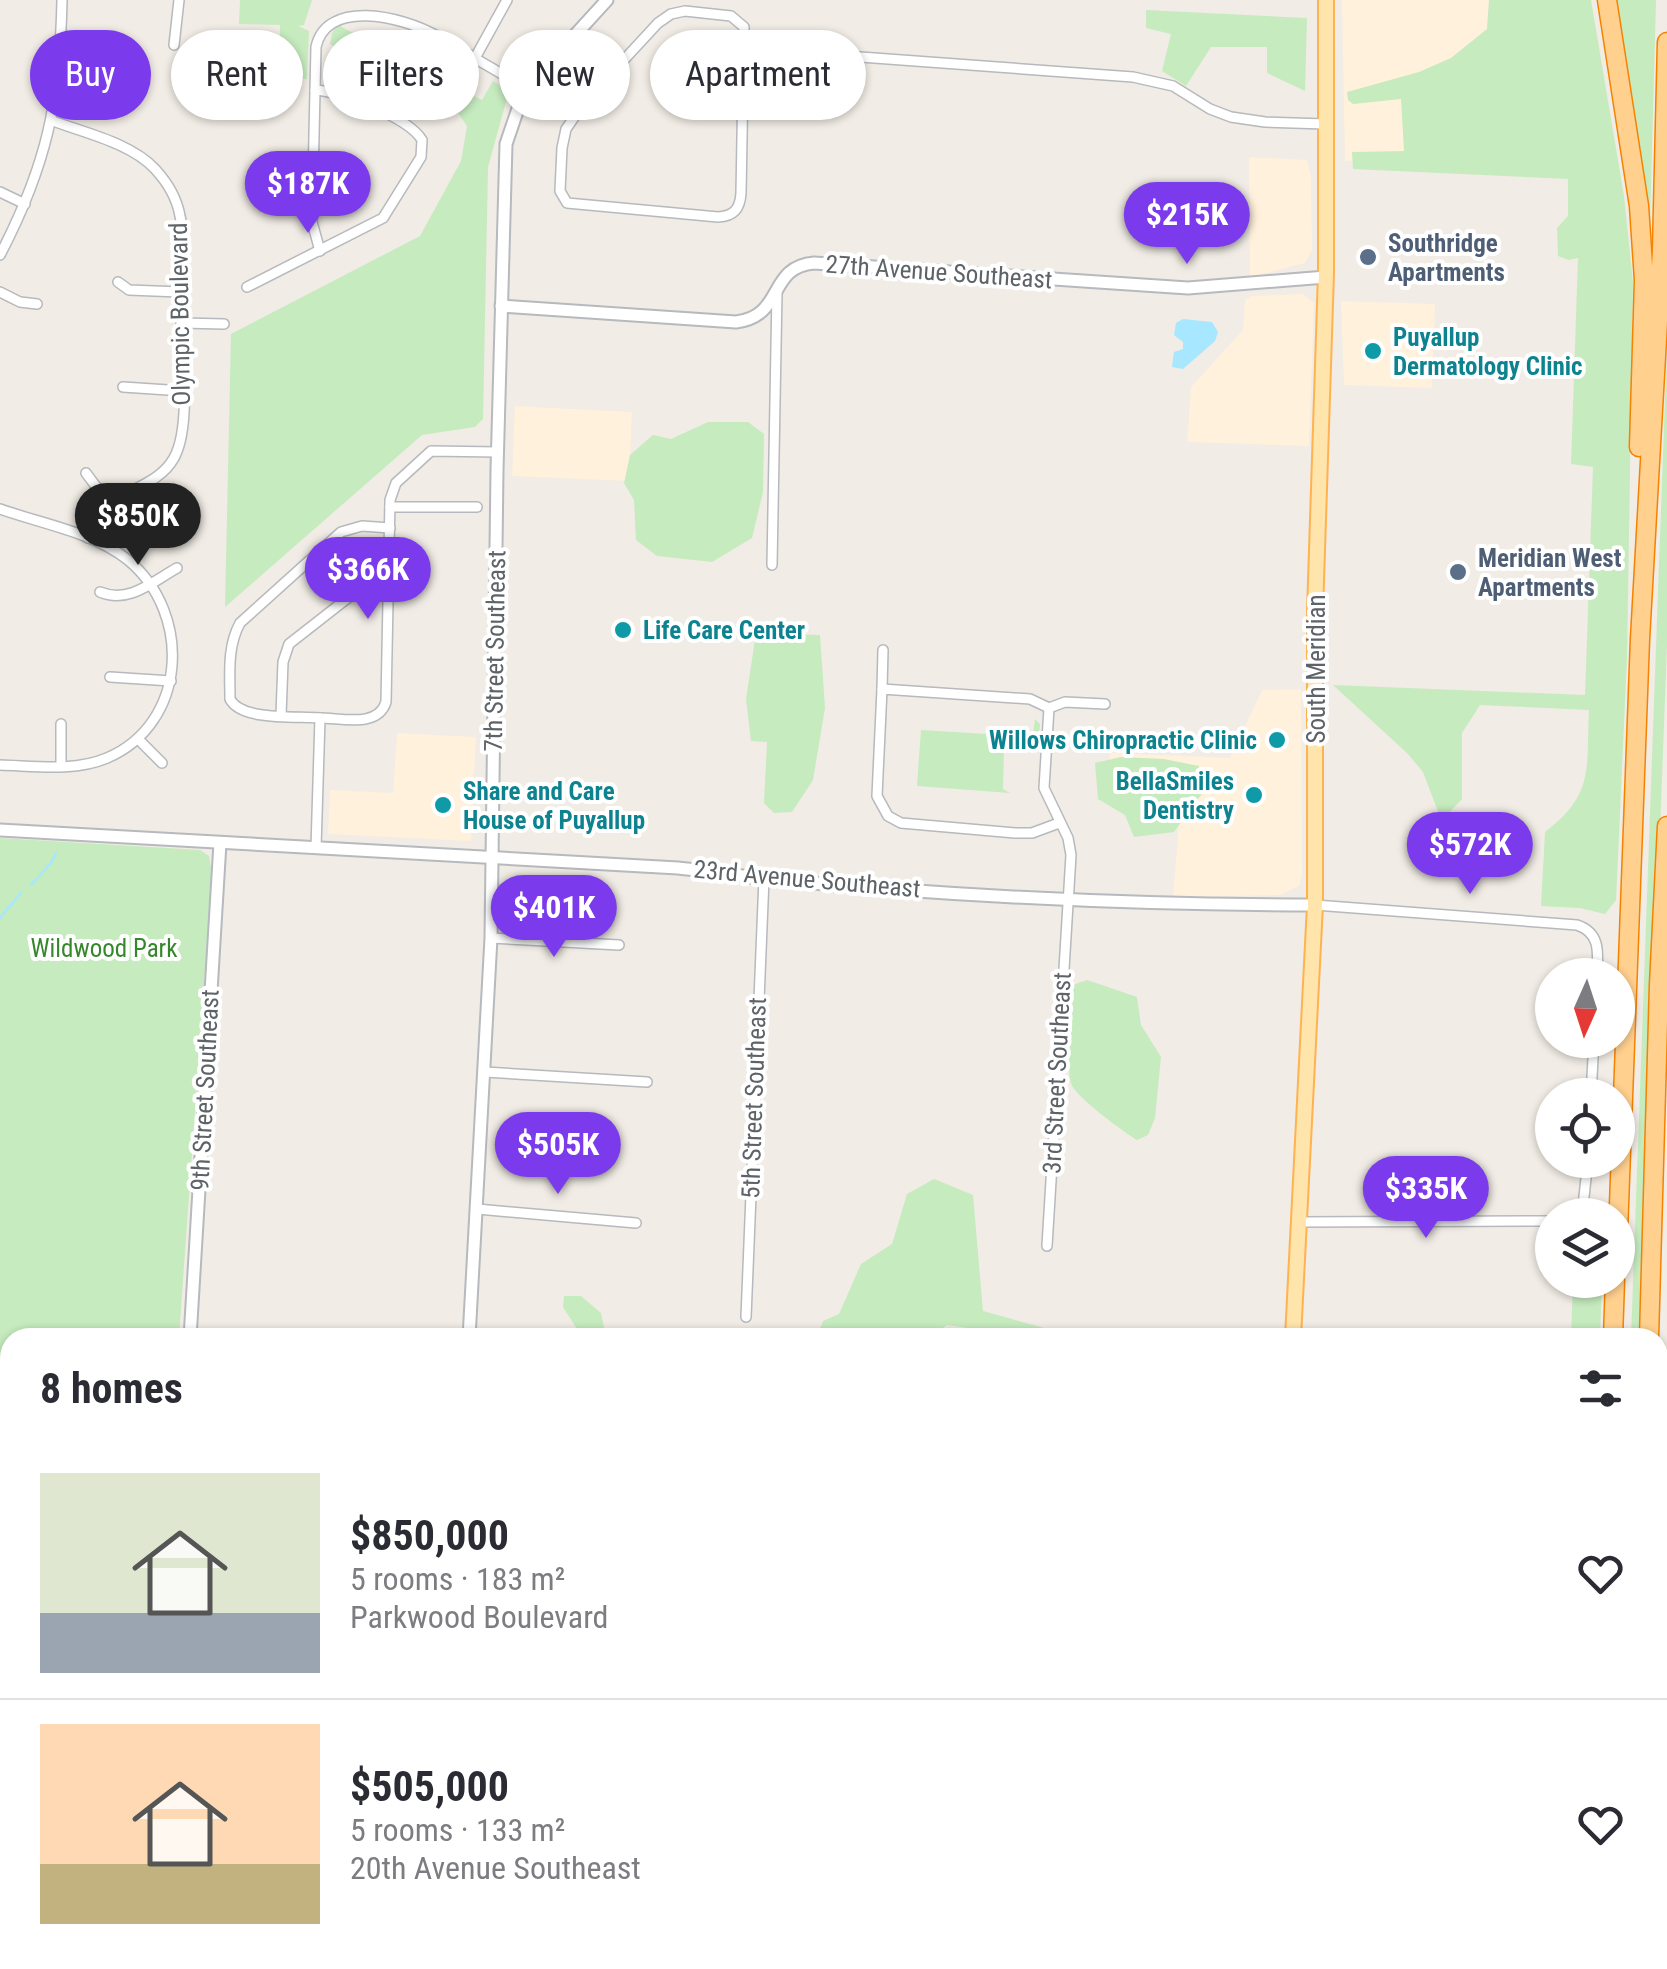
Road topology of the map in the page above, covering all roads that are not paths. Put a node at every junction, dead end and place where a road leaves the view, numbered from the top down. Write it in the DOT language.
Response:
graph roads {
  1 [pos="62,0"];
  2 [pos="180,0"];
  3 [pos="507,0"];
  4 [pos="608,0"];
  5 [pos="1326,0"];
  6 [pos="1607,0"];
  7 [pos="374,4"];
  8 [pos="335,8"];
  9 [pos="176,30"];
  10 [pos="423,30"];
  11 [pos="579,30"];
  12 [pos="1667,42"];
  13 [pos="479,51"];
  14 [pos="866,57"];
  15 [pos="615,68"];
  16 [pos="315,90"];
  17 [pos="514,120"];
  18 [pos="52,121"];
  19 [pos="1325,124"];
  20 [pos="0,192"];
  21 [pos="25,204"];
  22 [pos="320,251"];
  23 [pos="0,255"];
  24 [pos="1326,276"];
  25 [pos="118,282"];
  26 [pos="247,287"];
  27 [pos="0,292"];
  28 [pos="180,292"];
  29 [pos="777,292"];
  30 [pos="36,304"];
  31 [pos="501,306"];
  32 [pos="182,323"];
  33 [pos="224,324"];
  34 [pos="123,388"];
  35 [pos="183,391"];
  36 [pos="498,452"];
  37 [pos="86,472"];
  38 [pos="109,504"];
  39 [pos="390,507"];
  40 [pos="477,507"];
  41 [pos="0,509"];
  42 [pos="390,528"];
  43 [pos="88,538"];
  44 [pos="772,565"];
  45 [pos="176,568"];
  46 [pos="149,584"];
  47 [pos="389,588"];
  48 [pos="100,592"];
  49 [pos="1640,639"];
  50 [pos="883,650"];
  51 [pos="110,677"];
  52 [pos="171,681"];
  53 [pos="882,689"];
  54 [pos="1105,704"];
  55 [pos="1049,708"];
  56 [pos="281,716"];
  57 [pos="320,718"];
  58 [pos="62,724"];
  59 [pos="138,739"];
  60 [pos="162,763"];
  61 [pos="0,764"];
  62 [pos="61,766"];
  63 [pos="1059,822"];
  64 [pos="1667,826"];
  65 [pos="0,830"];
  66 [pos="220,843"];
  67 [pos="316,848"];
  68 [pos="492,858"];
  69 [pos="764,878"];
  70 [pos="1066,899"];
  71 [pos="1315,905"];
  72 [pos="491,938"];
  73 [pos="619,944"];
  74 [pos="1597,958"];
  75 [pos="485,1072"];
  76 [pos="647,1082"];
  77 [pos="1619,1198"];
  78 [pos="477,1210"];
  79 [pos="1535,1221"];
  80 [pos="1299,1222"];
  81 [pos="636,1223"];
  82 [pos="1047,1246"];
  83 [pos="1614,1298"];
  84 [pos="746,1317"];
  85 [pos="191,1328"];
  86 [pos="470,1328"];
  87 [pos="1294,1328"];
  88 [pos="1613,1328"];
  89 [pos="1649,1328"];
  1 -- 18 [label="street"];
  2 -- 9 [label="street"];
  3 -- 13 [label="street"];
  4 -- 11 [label="street, 7th Street Southeast"];
  5 -- 19 [label="main road, South Meridian"];
  6 -- 49 [label="highway"];
  7 -- 10 [label="street"];
  8 -- 16 [label="street"];
  12 -- 49 [label="highway"];
  14 -- 19 [label="street"];
  15 -- 15 [label="street"];
  16 -- 22 [label="street"];
  16 -- 22 [label="street"];
  17 -- 31 [label="street, 7th Street Southeast"];
  18 -- 21 [label="street"];
  18 -- 28 [label="street, Olympic Boulevard"];
  19 -- 24 [label="main road, South Meridian"];
  20 -- 21 [label="street"];
  21 -- 23 [label="street"];
  22 -- 26 [label="street"];
  24 -- 29 [label="street, 27th Avenue Southeast"];
  24 -- 71 [label="main road, South Meridian"];
  25 -- 28 [label="street"];
  27 -- 30 [label="street"];
  28 -- 32 [label="street, Olympic Boulevard"];
  29 -- 31 [label="street"];
  29 -- 44 [label="street"];
  31 -- 36 [label="street, 7th Street Southeast"];
  32 -- 33 [label="street"];
  32 -- 35 [label="street, Olympic Boulevard"];
  34 -- 35 [label="street"];
  35 -- 38 [label="street, Olympic Boulevard"];
  36 -- 39 [label="street"];
  36 -- 68 [label="street, 7th Street Southeast"];
  37 -- 38 [label="street"];
  38 -- 43 [label="street, Olympic Boulevard"];
  39 -- 40 [label="street"];
  39 -- 42 [label="street"];
  41 -- 43 [label="street"];
  42 -- 47 [label="street"];
  42 -- 56 [label="street"];
  43 -- 46 [label="street"];
  45 -- 46 [label="street"];
  46 -- 48 [label="street"];
  46 -- 52 [label="street"];
  47 -- 56 [label="street"];
  47 -- 57 [label="street"];
  49 -- 77 [label="highway"];
  50 -- 53 [label="street"];
  51 -- 52 [label="street"];
  52 -- 59 [label="street"];
  53 -- 55 [label="street"];
  53 -- 63 [label="street"];
  54 -- 55 [label="street"];
  55 -- 63 [label="street, 3rd Street Southeast"];
  56 -- 57 [label="street"];
  57 -- 67 [label="street"];
  58 -- 62 [label="street"];
  59 -- 60 [label="street"];
  59 -- 62 [label="street"];
  61 -- 62 [label="street"];
  63 -- 70 [label="street, 3rd Street Southeast"];
  64 -- 89 [label="highway"];
  65 -- 66 [label="street, 23rd Avenue Southeast"];
  66 -- 67 [label="street, 23rd Avenue Southeast"];
  66 -- 85 [label="street, 9th Street Southeast"];
  67 -- 68 [label="street, 23rd Avenue Southeast"];
  68 -- 69 [label="street, 23rd Avenue Southeast"];
  68 -- 72 [label="street, 7th Street Southeast"];
  69 -- 70 [label="street, 23rd Avenue Southeast"];
  69 -- 84 [label="street, 5th Street Southeast"];
  70 -- 71 [label="street, 23rd Avenue Southeast"];
  70 -- 82 [label="street, 3rd Street Southeast"];
  71 -- 74 [label="street"];
  71 -- 80 [label="main road, South Meridian"];
  72 -- 73 [label="street"];
  72 -- 75 [label="street, 7th Street Southeast"];
  75 -- 76 [label="street"];
  75 -- 78 [label="street, 7th Street Southeast"];
  78 -- 81 [label="street"];
  78 -- 86 [label="street, 7th Street Southeast"];
  79 -- 80 [label="street"];
  80 -- 87 [label="main road, South Meridian"];
  83 -- 88 [label="highway"];
}
